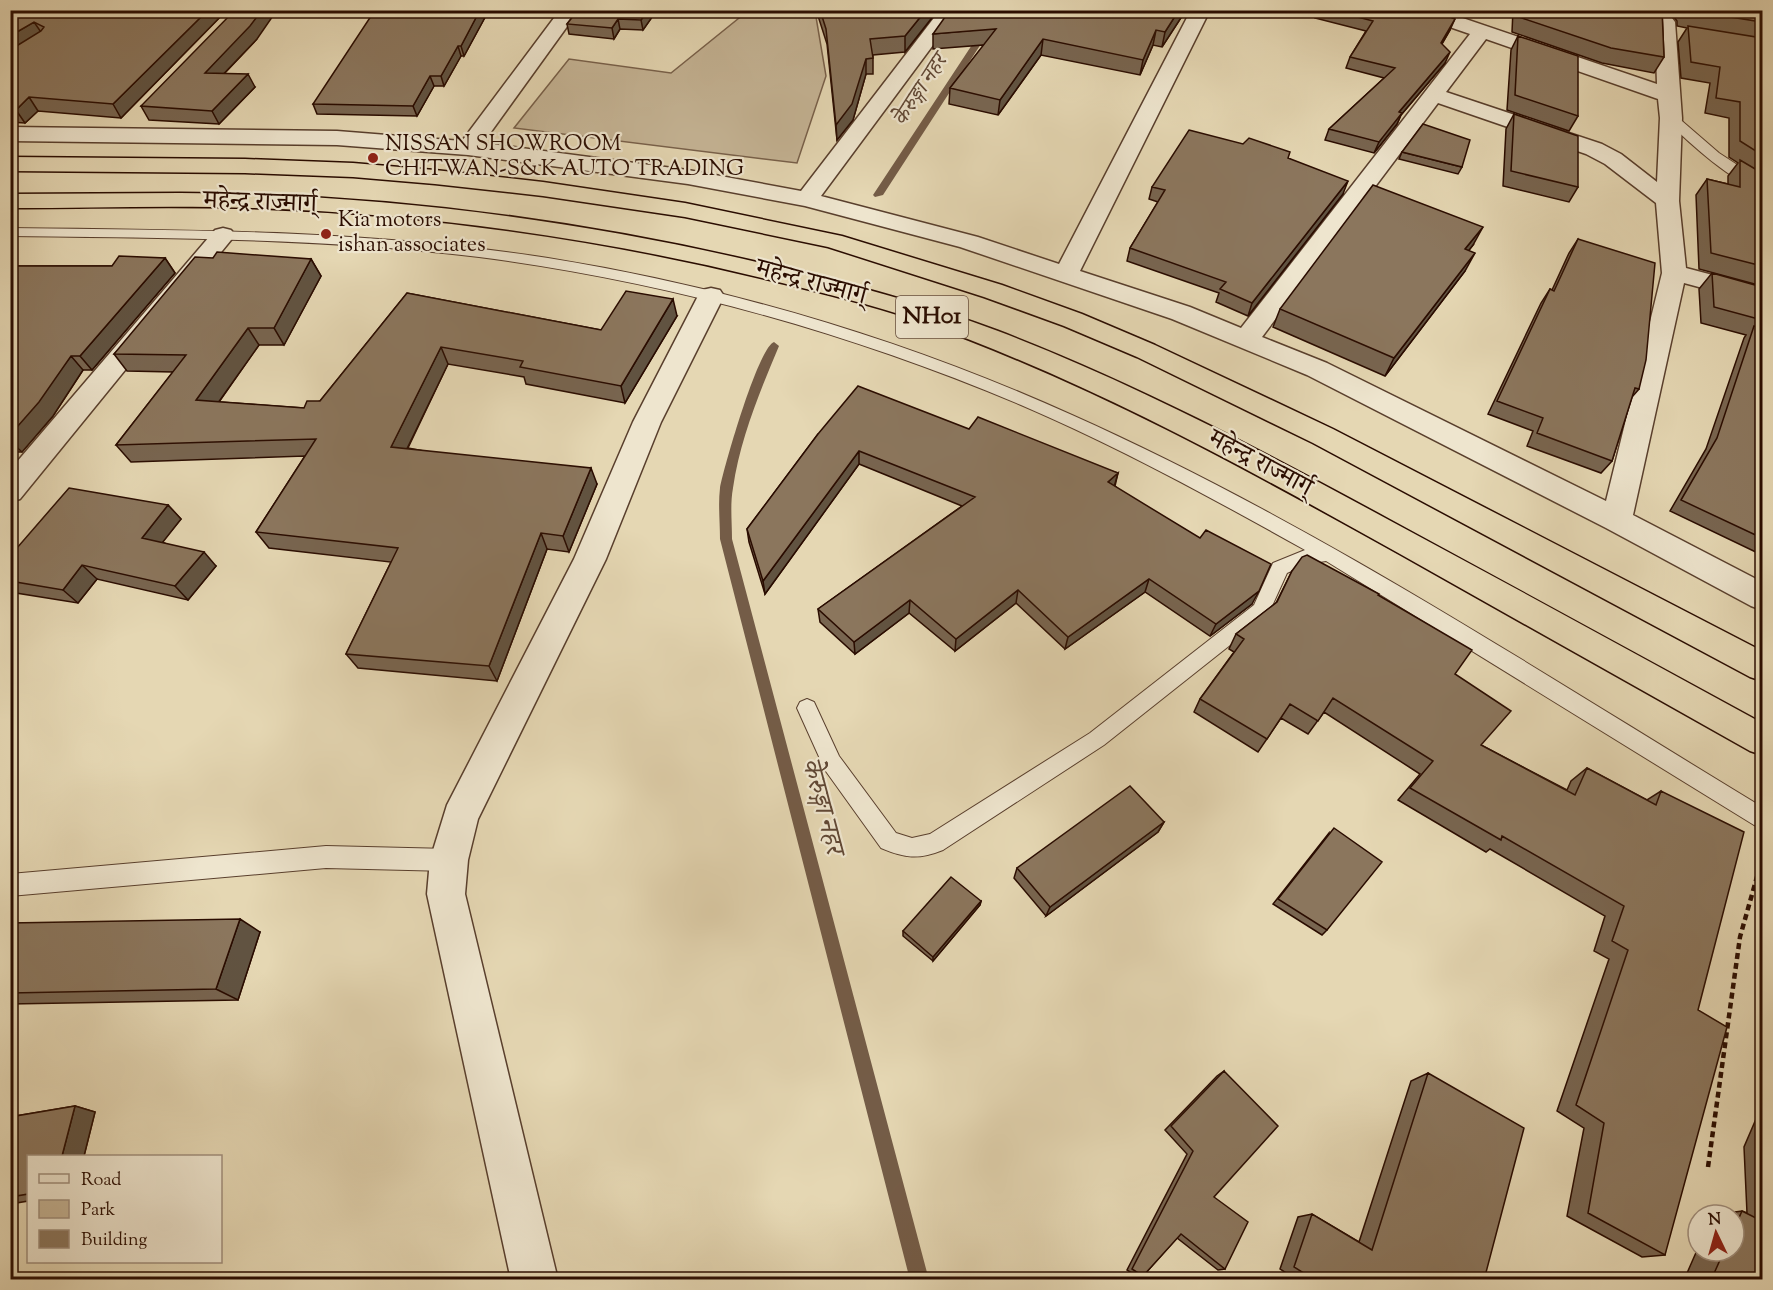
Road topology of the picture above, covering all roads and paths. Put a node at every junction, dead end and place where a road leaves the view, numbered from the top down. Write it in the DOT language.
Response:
graph roads {
  1 [pos="570,10"];
  2 [pos="950,10"];
  3 [pos="1201,10"];
  4 [pos="1419,10"];
  5 [pos="1656,10"];
  6 [pos="1482,31"];
  7 [pos="1666,32"];
  8 [pos="1687,35"];
  9 [pos="1433,94"];
  10 [pos="1670,106"];
  11 [pos="10,134"];
  12 [pos="468,148"];
  13 [pos="10,164"];
  14 [pos="1762,186"];
  15 [pos="807,200"];
  16 [pos="10,201"];
  17 [pos="1667,201"];
  18 [pos="10,232"];
  19 [pos="223,235"];
  20 [pos="1066,273"];
  21 [pos="1674,273"];
  22 [pos="711,296"];
  23 [pos="1762,296"];
  24 [pos="1246,340"];
  25 [pos="23,460"];
  26 [pos="10,491"];
  27 [pos="1617,520"];
  28 [pos="1329,554"];
  29 [pos="1762,597"];
  30 [pos="1762,668"];
  31 [pos="807,708"];
  32 [pos="1762,740"];
  33 [pos="1762,818"];
  34 [pos="1762,859"];
  35 [pos="449,860"];
  36 [pos="10,885"];
  37 [pos="1708,1167"];
  38 [pos="535,1280"];
  1 -- 12 [label="street"];
  2 -- 15 [label="street"];
  3 -- 20 [label="street"];
  4 -- 6 [label="street"];
  5 -- 7 [label="street"];
  6 -- 9 [label="street"];
  6 -- 10 [label="street"];
  7 -- 8 [label="street"];
  7 -- 10 [label="street"];
  9 -- 17 [label="street"];
  9 -- 24 [label="street"];
  10 -- 14 [label="lane"];
  10 -- 17 [label="street"];
  11 -- 12 [label="street"];
  12 -- 15 [label="street"];
  13 -- 30 [label="highway, महेन्द्र राज्मार्ग् / NH01"];
  15 -- 20 [label="street"];
  16 -- 32 [label="highway, महेन्द्र राज्मार्ग् / NH01"];
  17 -- 21 [label="street"];
  18 -- 19 [label="lane"];
  19 -- 22 [label="lane"];
  19 -- 25 [label="street"];
  20 -- 24 [label="street"];
  21 -- 23 [label="street"];
  21 -- 27 [label="street"];
  22 -- 28 [label="lane"];
  22 -- 35 [label="street"];
  24 -- 27 [label="street"];
  25 -- 26 [label="street"];
  27 -- 29 [label="street"];
  28 -- 31 [label="lane"];
  28 -- 33 [label="lane"];
  34 -- 37 [label="path"];
  35 -- 36 [label="lane"];
  35 -- 38 [label="street"];
}
